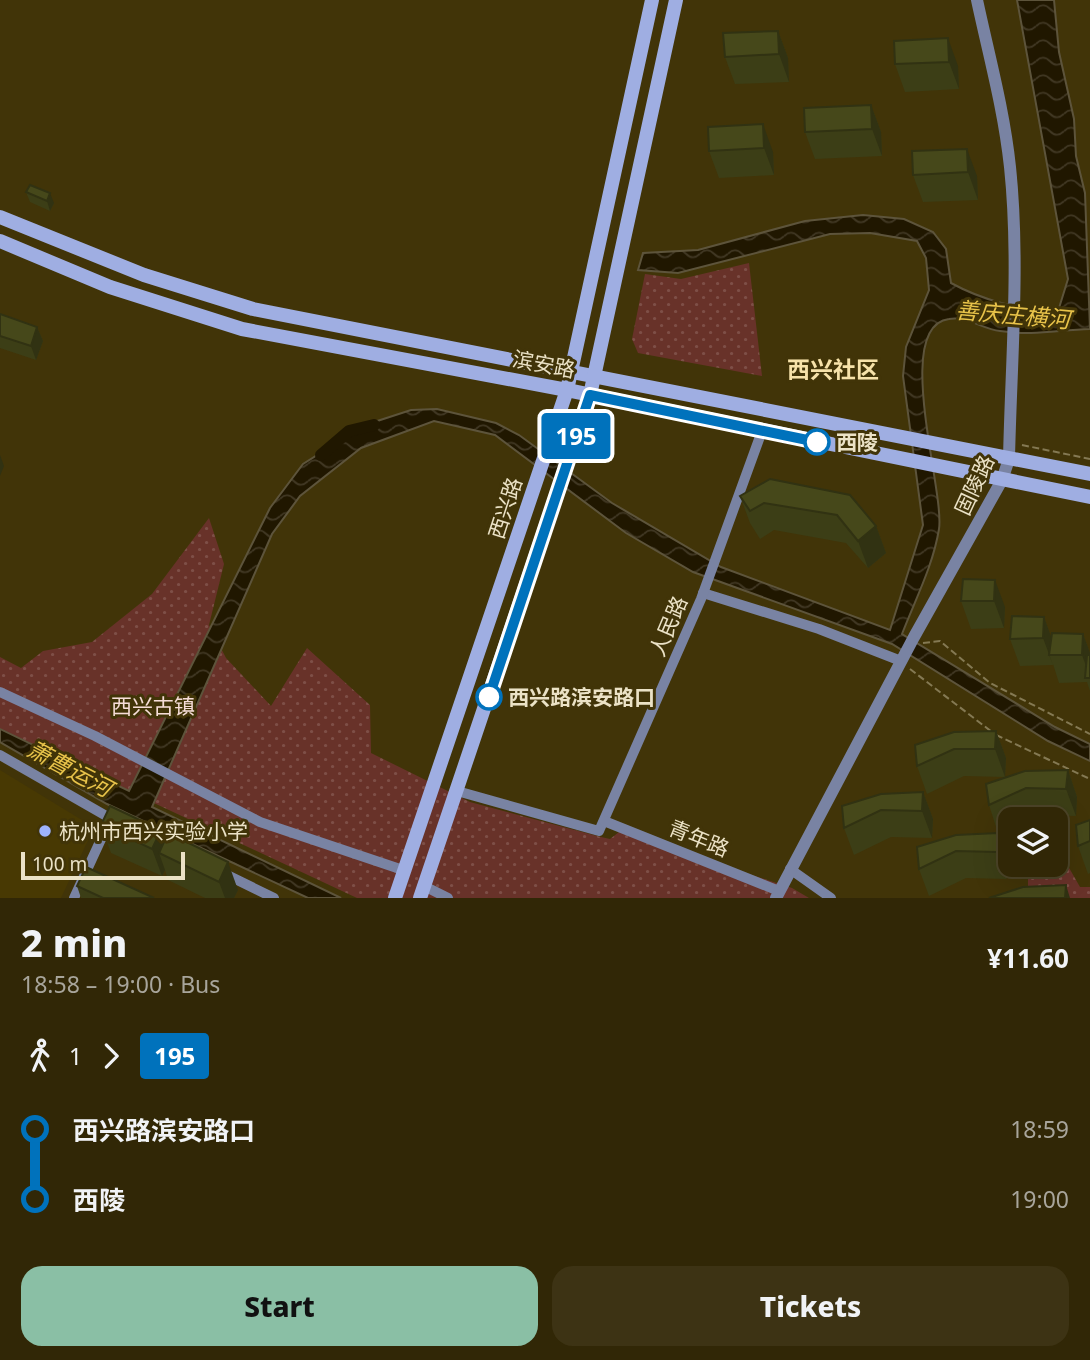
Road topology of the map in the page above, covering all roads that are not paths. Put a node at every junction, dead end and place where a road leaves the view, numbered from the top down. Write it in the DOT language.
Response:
graph roads {
  1 [pos="652,0"];
  2 [pos="676,0"];
  3 [pos="977,0"];
  4 [pos="0,217"];
  5 [pos="0,241"];
  6 [pos="570,370"];
  7 [pos="594,375"];
  8 [pos="567,390"];
  9 [pos="590,395"];
  10 [pos="762,431"];
  11 [pos="1009,458"];
  12 [pos="1090,474"];
  13 [pos="1002,480"];
  14 [pos="1090,498"];
  15 [pos="703,593"];
  16 [pos="901,662"];
  17 [pos="0,692"];
  18 [pos="0,755"];
  19 [pos="457,791"];
  20 [pos="110,819"];
  21 [pos="604,821"];
  22 [pos="123,825"];
  23 [pos="211,868"];
  24 [pos="790,869"];
  25 [pos="403,870"];
  26 [pos="422,892"];
  27 [pos="777,894"];
  28 [pos="74,898"];
  29 [pos="274,898"];
  30 [pos="395,898"];
  31 [pos="447,898"];
  32 [pos="831,898"];
  1 -- 6 [label="main road, 西兴路"];
  2 -- 7 [label="main road"];
  3 -- 11 [label="street, 固陵路"];
  4 -- 6 [label="main road, 滨安路"];
  5 -- 8 [label="main road, 滨安路"];
  6 -- 7 [label="main road, 滨安路"];
  6 -- 8 [label="main road, 西兴路"];
  7 -- 9 [label="main road"];
  7 -- 11 [label="main road, 滨安路"];
  8 -- 9 [label="main road, 滨安路"];
  8 -- 25 [label="main road, 西兴路"];
  9 -- 10 [label="main road, 滨安路"];
  9 -- 19 [label="main road"];
  10 -- 13 [label="main road, 滨安路"];
  10 -- 15 [label="street, 人民路"];
  11 -- 12 [label="main road, 滨安路"];
  11 -- 13 [label="street, 固陵路"];
  13 -- 14 [label="main road, 滨安路"];
  13 -- 16 [label="street, 固陵路"];
  15 -- 16 [label="street"];
  15 -- 21 [label="street, 人民路"];
  16 -- 24 [label="street, 固陵路"];
  17 -- 25 [label="street"];
  18 -- 20 [label="street"];
  19 -- 21 [label="street, 人民路"];
  19 -- 26 [label="main road"];
  20 -- 22 [label="street"];
  20 -- 28 [label="street"];
  21 -- 27 [label="street, 青年路"];
  23 -- 29 [label="street"];
  24 -- 27 [label="street, 固陵路"];
  24 -- 32 [label="street"];
  25 -- 30 [label="main road, 西兴路"];
  26 -- 31 [label="street"];
}
